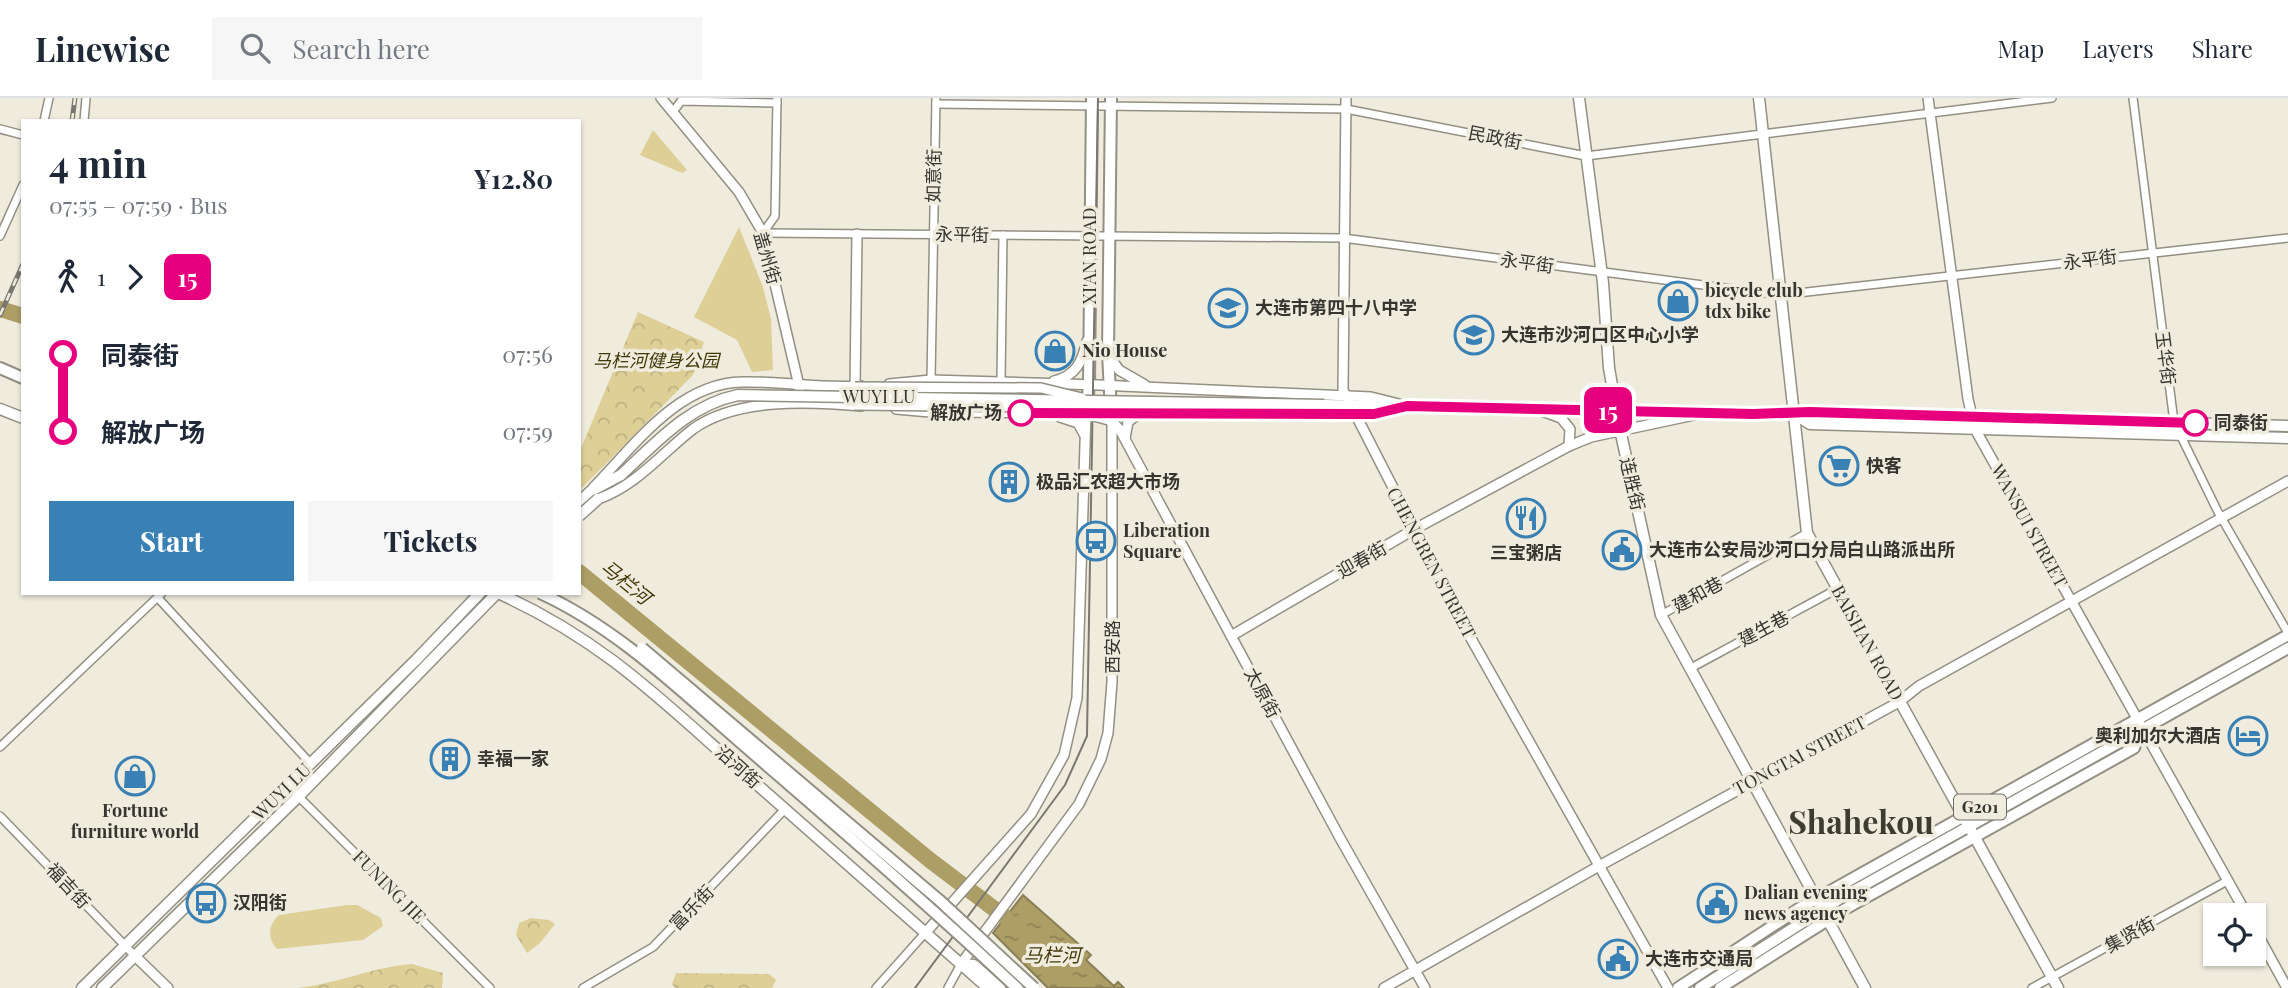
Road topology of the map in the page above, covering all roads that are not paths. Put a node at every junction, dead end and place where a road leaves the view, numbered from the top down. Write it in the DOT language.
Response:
graph roads {
  1 [pos="49,98"];
  2 [pos="86,98"];
  3 [pos="661,98"];
  4 [pos="1346,98"];
  5 [pos="1579,98"];
  6 [pos="1759,98"];
  7 [pos="1928,98"];
  8 [pos="2052,98"];
  9 [pos="2133,98"];
  10 [pos="777,100"];
  11 [pos="936,101"];
  12 [pos="1092,102"];
  13 [pos="1111,102"];
  14 [pos="1346,109"];
  15 [pos="673,112"];
  16 [pos="1930,113"];
  17 [pos="44,119"];
  18 [pos="84,119"];
  19 [pos="0,129"];
  20 [pos="21,134"];
  21 [pos="1764,134"];
  22 [pos="1586,156"];
  23 [pos="21,189"];
  24 [pos="763,233"];
  25 [pos="857,234"];
  26 [pos="933,235"];
  27 [pos="1003,235"];
  28 [pos="0,236"];
  29 [pos="1090,236"];
  30 [pos="1109,236"];
  31 [pos="1343,238"];
  32 [pos="2288,238"];
  33 [pos="2152,253"];
  34 [pos="1601,272"];
  35 [pos="1951,276"];
  36 [pos="1780,295"];
  37 [pos="1090,327"];
  38 [pos="1108,353"];
  39 [pos="0,368"];
  40 [pos="0,376"];
  41 [pos="21,377"];
  42 [pos="931,380"];
  43 [pos="1001,382"];
  44 [pos="21,384"];
  45 [pos="1046,384"];
  46 [pos="1089,385"];
  47 [pos="800,386"];
  48 [pos="1110,386"];
  49 [pos="855,387"];
  50 [pos="1160,388"];
  51 [pos="1082,398"];
  52 [pos="803,405"];
  53 [pos="854,405"];
  54 [pos="1349,405"];
  55 [pos="1537,409"];
  56 [pos="1,410"];
  57 [pos="1617,410"];
  58 [pos="1146,412"];
  59 [pos="1707,412"];
  60 [pos="1038,413"];
  61 [pos="1086,413"];
  62 [pos="1794,414"];
  63 [pos="21,417"];
  64 [pos="1112,417"];
  65 [pos="1972,417"];
  66 [pos="2174,422"];
  67 [pos="2288,426"];
  68 [pos="1975,429"];
  69 [pos="1620,430"];
  70 [pos="2180,435"];
  71 [pos="2288,438"];
  72 [pos="1086,439"];
  73 [pos="1126,440"];
  74 [pos="1569,446"];
  75 [pos="2288,481"];
  76 [pos="594,495"];
  77 [pos="581,501"];
  78 [pos="581,513"];
  79 [pos="2221,518"];
  80 [pos="1413,530"];
  81 [pos="1807,533"];
  82 [pos="1837,589"];
  83 [pos="478,595"];
  84 [pos="496,595"];
  85 [pos="502,595"];
  86 [pos="544,595"];
  87 [pos="560,595"];
  88 [pos="160,596"];
  89 [pos="2071,601"];
  90 [pos="1661,615"];
  91 [pos="2288,634"];
  92 [pos="1231,636"];
  93 [pos="2288,649"];
  94 [pos="1691,668"];
  95 [pos="1899,702"];
  96 [pos="2137,719"];
  97 [pos="2141,731"];
  98 [pos="0,747"];
  99 [pos="311,764"];
  100 [pos="1752,782"];
  101 [pos="288,786"];
  102 [pos="299,796"];
  103 [pos="785,808"];
  104 [pos="0,816"];
  105 [pos="1962,816"];
  106 [pos="1971,832"];
  107 [pos="1599,866"];
  108 [pos="2227,881"];
  109 [pos="1816,899"];
  110 [pos="2240,903"];
  111 [pos="1824,915"];
  112 [pos="927,931"];
  113 [pos="125,946"];
  114 [pos="2266,950"];
  115 [pos="135,956"];
  116 [pos="961,964"];
  117 [pos="1415,971"];
  118 [pos="2055,983"];
  119 [pos="82,988"];
  120 [pos="102,988"];
  121 [pos="168,988"];
  122 [pos="490,988"];
  123 [pos="583,988"];
  124 [pos="876,988"];
  125 [pos="948,988"];
  126 [pos="988,988"];
  127 [pos="1000,988"];
  128 [pos="1017,988"];
  129 [pos="1034,988"];
  130 [pos="1384,988"];
  131 [pos="1425,988"];
  132 [pos="1668,988"];
  133 [pos="1678,988"];
  134 [pos="1700,988"];
  135 [pos="1720,988"];
  136 [pos="1864,988"];
  137 [pos="2032,988"];
  138 [pos="2287,988"];
  1 -- 17 [label="street"];
  2 -- 18 [label="street"];
  3 -- 15 [label="street, 盖州街"];
  4 -- 14 [label="street, CHENGREN STREET"];
  5 -- 22 [label="main road, 连胜街"];
  6 -- 21 [label="main road, BAISHAN ROAD"];
  7 -- 16 [label="street, WANSUI STREET"];
  8 -- 16 [label="street, 民政街"];
  9 -- 33 [label="street, 玉华街"];
  10 -- 15 [label="street"];
  10 -- 24 [label="street"];
  11 -- 12 [label="street, 民政街"];
  11 -- 26 [label="street, 如意街"];
  12 -- 13 [label="street, 民政街"];
  12 -- 29 [label="main road, XI'AN ROAD"];
  13 -- 14 [label="street, 民政街"];
  13 -- 30 [label="main road, XI'AN ROAD"];
  14 -- 22 [label="street, 民政街"];
  14 -- 31 [label="street, CHENGREN STREET"];
  15 -- 24 [label="street, 盖州街"];
  16 -- 21 [label="street, 民政街"];
  16 -- 35 [label="street, WANSUI STREET"];
  19 -- 20 [label="street"];
  21 -- 22 [label="street, 民政街"];
  21 -- 36 [label="main road, BAISHAN ROAD"];
  22 -- 34 [label="main road, 连胜街"];
  23 -- 28 [label="street"];
  24 -- 25 [label="street, 永平街"];
  24 -- 47 [label="street, 盖州街"];
  25 -- 26 [label="street, 永平街"];
  25 -- 49 [label="street"];
  26 -- 27 [label="street, 永平街"];
  26 -- 42 [label="street, 如意街"];
  27 -- 29 [label="street, 永平街"];
  27 -- 43 [label="street"];
  29 -- 30 [label="street, 永平街"];
  29 -- 37 [label="main road, XI'AN ROAD"];
  30 -- 31 [label="street, 永平街"];
  30 -- 38 [label="main road, XI'AN ROAD"];
  31 -- 34 [label="street, 永平街"];
  31 -- 54 [label="street, CHENGREN STREET"];
  32 -- 33 [label="street, 永平街"];
  33 -- 35 [label="street, 永平街"];
  33 -- 66 [label="street, 玉华街"];
  34 -- 36 [label="street, 永平街"];
  34 -- 57 [label="main road, 连胜街"];
  35 -- 36 [label="street, 永平街"];
  35 -- 65 [label="street, WANSUI STREET"];
  36 -- 62 [label="main road, BAISHAN ROAD"];
  37 -- 45 [label="street"];
  37 -- 46 [label="main road, XI'AN ROAD"];
  38 -- 48 [label="main road, XI'AN ROAD"];
  38 -- 50 [label="street"];
  39 -- 41 [label="main road"];
  40 -- 44 [label="main road"];
  42 -- 43 [label="street"];
  42 -- 49 [label="street"];
  43 -- 45 [label="street"];
  45 -- 46 [label="street"];
  46 -- 48 [label="street"];
  46 -- 61 [label="main road, XI'AN ROAD"];
  46 -- 64 [label="street, 太原街"];
  47 -- 49 [label="street"];
  47 -- 52 [label="street, 盖州街"];
  47 -- 76 [label="street"];
  48 -- 50 [label="street"];
  48 -- 64 [label="main road, XI'AN ROAD"];
  49 -- 51 [label="street, bridge"];
  50 -- 54 [label="street"];
  51 -- 53 [label="street, bridge"];
  51 -- 54 [label="main road, WUYI LU, bridge"];
  51 -- 76 [label="main road, WUYI LU, bridge"];
  52 -- 53 [label="street"];
  52 -- 76 [label="street"];
  53 -- 60 [label="street"];
  54 -- 55 [label="main road, WUYI LU"];
  54 -- 58 [label="street"];
  54 -- 80 [label="street, CHENGREN STREET"];
  55 -- 57 [label="main road, WUYI LU"];
  55 -- 74 [label="street"];
  56 -- 63 [label="main road"];
  57 -- 59 [label="main road, WUYI LU"];
  57 -- 69 [label="main road, 连胜街"];
  58 -- 64 [label="street"];
  58 -- 73 [label="street"];
  59 -- 62 [label="main road, WUYI LU"];
  59 -- 69 [label="street, 迎春街"];
  60 -- 61 [label="street"];
  60 -- 72 [label="street"];
  61 -- 64 [label="street"];
  61 -- 72 [label="street, 西安路"];
  62 -- 65 [label="main road, WUYI LU"];
  62 -- 68 [label="main road"];
  62 -- 81 [label="main road, BAISHAN ROAD"];
  64 -- 73 [label="street, 太原街"];
  64 -- 116 [label="street, 西安路"];
  65 -- 66 [label="main road, WUYI LU"];
  65 -- 68 [label="street, WANSUI STREET"];
  66 -- 67 [label="main road, WUYI LU"];
  66 -- 70 [label="street, 玉华街"];
  68 -- 70 [label="main road"];
  68 -- 89 [label="street, WANSUI STREET"];
  69 -- 74 [label="street, 迎春街"];
  69 -- 90 [label="main road, 连胜街"];
  70 -- 71 [label="main road"];
  70 -- 79 [label="street, 玉华街"];
  72 -- 112 [label="street, 西安路"];
  73 -- 92 [label="street, 太原街"];
  74 -- 80 [label="street, 迎春街"];
  75 -- 79 [label="street, TONGTAI STREET"];
  76 -- 77 [label="main road"];
  76 -- 78 [label="main road, bridge"];
  79 -- 89 [label="street, TONGTAI STREET"];
  79 -- 91 [label="street, 玉华街"];
  80 -- 92 [label="street, 迎春街"];
  80 -- 107 [label="street, CHENGREN STREET"];
  81 -- 82 [label="main road, BAISHAN ROAD"];
  81 -- 90 [label="street, 建和巷"];
  82 -- 94 [label="street, 建生巷"];
  82 -- 95 [label="main road, BAISHAN ROAD"];
  83 -- 99 [label="main road, WUYI LU"];
  84 -- 102 [label="main road, WUYI LU"];
  85 -- 103 [label="main road, 沿河街"];
  86 -- 128 [label="main road, bridge"];
  87 -- 129 [label="main road, bridge"];
  88 -- 98 [label="street"];
  88 -- 99 [label="street"];
  89 -- 95 [label="street, TONGTAI STREET"];
  89 -- 96 [label="street, WANSUI STREET"];
  90 -- 94 [label="main road, 连胜街"];
  91 -- 96 [label="main road, G201"];
  92 -- 117 [label="street, 太原街"];
  93 -- 97 [label="main road, G201"];
  94 -- 100 [label="main road, 连胜街"];
  95 -- 100 [label="street, TONGTAI STREET"];
  95 -- 105 [label="main road, BAISHAN ROAD"];
  96 -- 97 [label="street, WANSUI STREET"];
  96 -- 105 [label="main road, G201"];
  97 -- 106 [label="main road, G201"];
  97 -- 108 [label="street, WANSUI STREET"];
  99 -- 101 [label="main road, WUYI LU"];
  100 -- 107 [label="street, TONGTAI STREET"];
  100 -- 109 [label="main road, 连胜街"];
  101 -- 102 [label="street, FUNING JIE"];
  101 -- 113 [label="main road, WUYI LU"];
  102 -- 115 [label="main road, WUYI LU"];
  102 -- 122 [label="street, FUNING JIE"];
  103 -- 112 [label="main road, 沿河街"];
  103 -- 123 [label="street, 富乐街"];
  104 -- 113 [label="street, 福吉街"];
  105 -- 106 [label="main road, BAISHAN ROAD"];
  105 -- 109 [label="main road, G201"];
  106 -- 111 [label="main road, G201"];
  106 -- 118 [label="main road, BAISHAN ROAD"];
  107 -- 117 [label="street, TONGTAI STREET"];
  107 -- 132 [label="street, CHENGREN STREET"];
  108 -- 110 [label="street, WANSUI STREET"];
  108 -- 118 [label="street, 集贤街"];
  109 -- 111 [label="main road, 连胜街"];
  109 -- 133 [label="main road, G201"];
  111 -- 134 [label="main road, G201"];
  111 -- 135 [label="main road"];
  111 -- 136 [label="main road, 连胜街"];
  112 -- 116 [label="main road, 沿河街"];
  112 -- 124 [label="street"];
  113 -- 115 [label="street, 福吉街"];
  113 -- 119 [label="main road, WUYI LU"];
  114 -- 138 [label="street"];
  115 -- 120 [label="main road, WUYI LU"];
  115 -- 121 [label="street"];
  116 -- 125 [label="street"];
  116 -- 126 [label="main road"];
  116 -- 127 [label="main road"];
  117 -- 130 [label="street, TONGTAI STREET"];
  117 -- 131 [label="street, 太原街"];
  118 -- 137 [label="street, 集贤街"];
}
